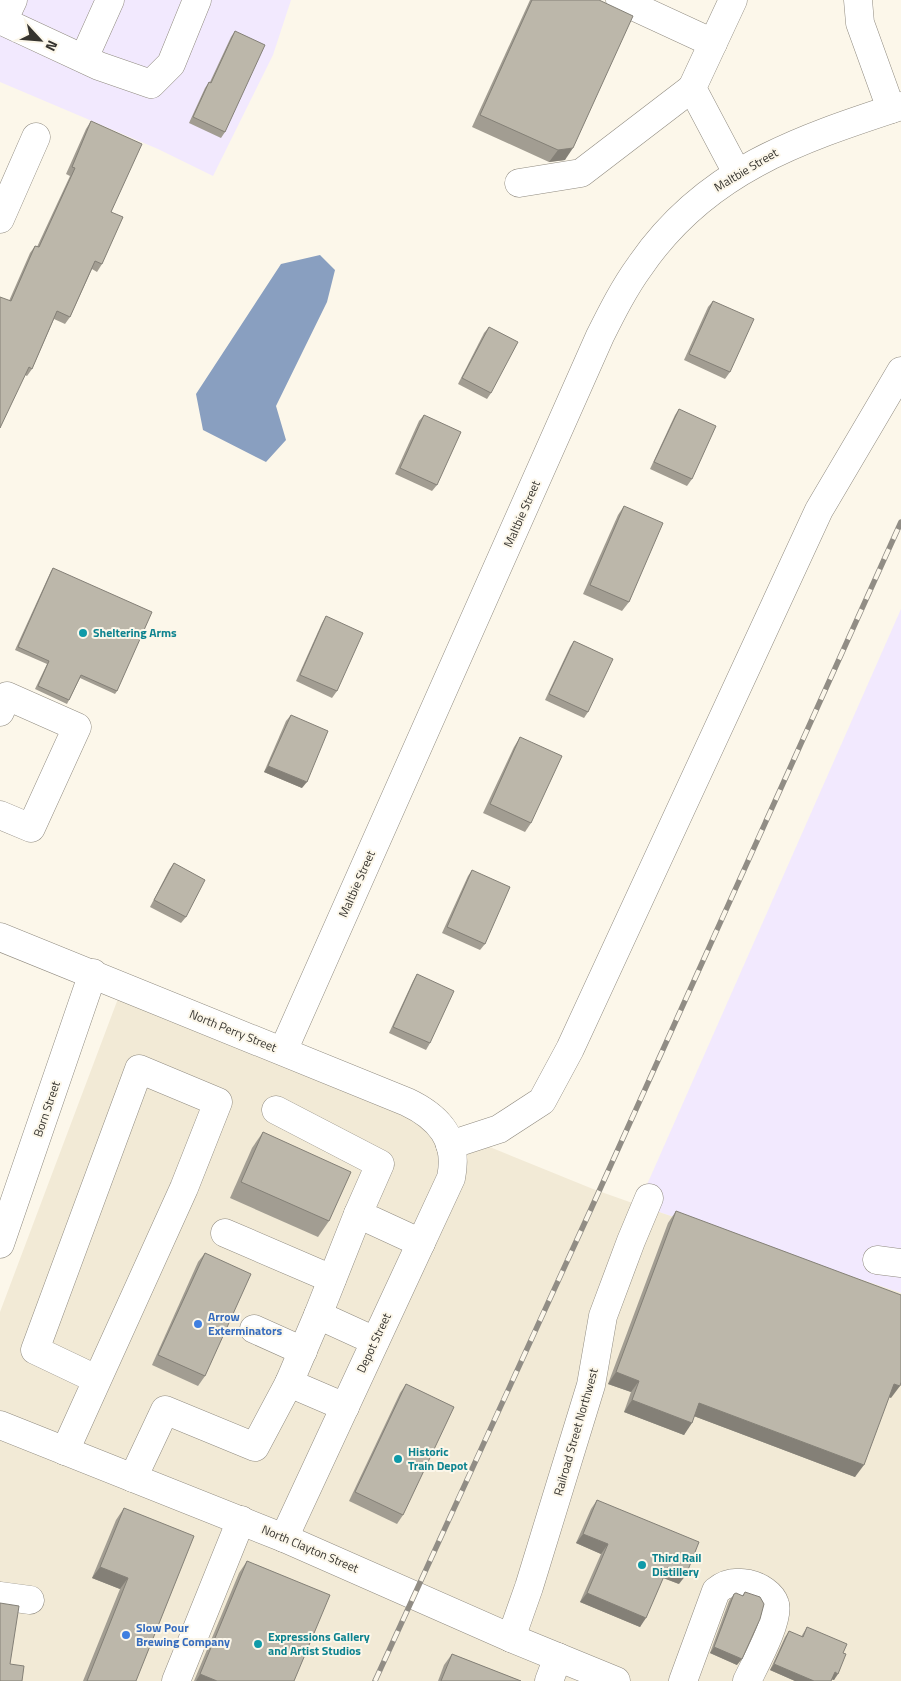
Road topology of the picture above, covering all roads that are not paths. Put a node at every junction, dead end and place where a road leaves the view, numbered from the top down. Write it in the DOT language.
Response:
graph roads {
  1 [pos="110,0"];
  2 [pos="197,0"];
  3 [pos="620,0"];
  4 [pos="733,0"];
  5 [pos="858,0"];
  6 [pos="5,14"];
  7 [pos="713,43"];
  8 [pos="84,58"];
  9 [pos="692,88"];
  10 [pos="896,107"];
  11 [pos="36,137"];
  12 [pos="737,173"];
  13 [pos="519,183"];
  14 [pos="0,220"];
  15 [pos="901,371"];
  16 [pos="0,712"];
  17 [pos="0,814"];
  18 [pos="0,936"];
  19 [pos="93,973"];
  20 [pos="282,1051"];
  21 [pos="276,1110"];
  22 [pos="450,1145"];
  23 [pos="649,1198"];
  24 [pos="358,1214"];
  25 [pos="225,1233"];
  26 [pos="421,1243"];
  27 [pos="0,1244"];
  28 [pos="332,1279"];
  29 [pos="318,1315"];
  30 [pos="254,1329"];
  31 [pos="375,1341"];
  32 [pos="302,1351"];
  33 [pos="96,1379"];
  34 [pos="289,1383"];
  35 [pos="345,1407"];
  36 [pos="0,1425"];
  37 [pos="65,1451"];
  38 [pos="134,1478"];
  39 [pos="241,1520"];
  40 [pos="284,1538"];
  41 [pos="0,1596"];
  42 [pos="30,1600"];
  43 [pos="511,1638"];
  44 [pos="554,1669"];
  45 [pos="176,1681"];
  46 [pos="616,1681"];
  47 [pos="683,1681"];
  48 [pos="747,1681"];
  1 -- 8 [label="street"];
  2 -- 8 [label="street"];
  3 -- 7 [label="street"];
  4 -- 7 [label="street"];
  5 -- 10 [label="street"];
  6 -- 8 [label="street"];
  7 -- 9 [label="street"];
  9 -- 12 [label="street"];
  9 -- 13 [label="street"];
  10 -- 12 [label="street, Maltbie Street"];
  11 -- 14 [label="street"];
  12 -- 20 [label="street, Maltbie Street"];
  15 -- 22 [label="street"];
  16 -- 17 [label="street"];
  18 -- 19 [label="street, North Perry Street"];
  19 -- 20 [label="street, North Perry Street"];
  19 -- 27 [label="street, Born Street"];
  20 -- 22 [label="street, North Perry Street"];
  21 -- 24 [label="street"];
  22 -- 26 [label="street, Depot Street"];
  23 -- 43 [label="street, Railroad Street Northwest"];
  24 -- 26 [label="street"];
  24 -- 28 [label="street"];
  25 -- 28 [label="street"];
  26 -- 31 [label="street, Depot Street"];
  28 -- 29 [label="street"];
  29 -- 31 [label="street"];
  29 -- 32 [label="street"];
  30 -- 32 [label="street"];
  31 -- 35 [label="street, Depot Street"];
  32 -- 34 [label="street"];
  33 -- 33 [label="street"];
  33 -- 37 [label="street"];
  34 -- 35 [label="street"];
  34 -- 38 [label="street"];
  35 -- 40 [label="street, Depot Street"];
  36 -- 37 [label="street, North Clayton Street"];
  37 -- 38 [label="street, North Clayton Street"];
  38 -- 39 [label="street, North Clayton Street"];
  39 -- 40 [label="street, North Clayton Street"];
  39 -- 45 [label="street"];
  40 -- 43 [label="street, North Clayton Street"];
  41 -- 42 [label="street"];
  43 -- 44 [label="street, North Clayton Street"];
  44 -- 46 [label="street, North Clayton Street"];
  47 -- 48 [label="street"];
}
